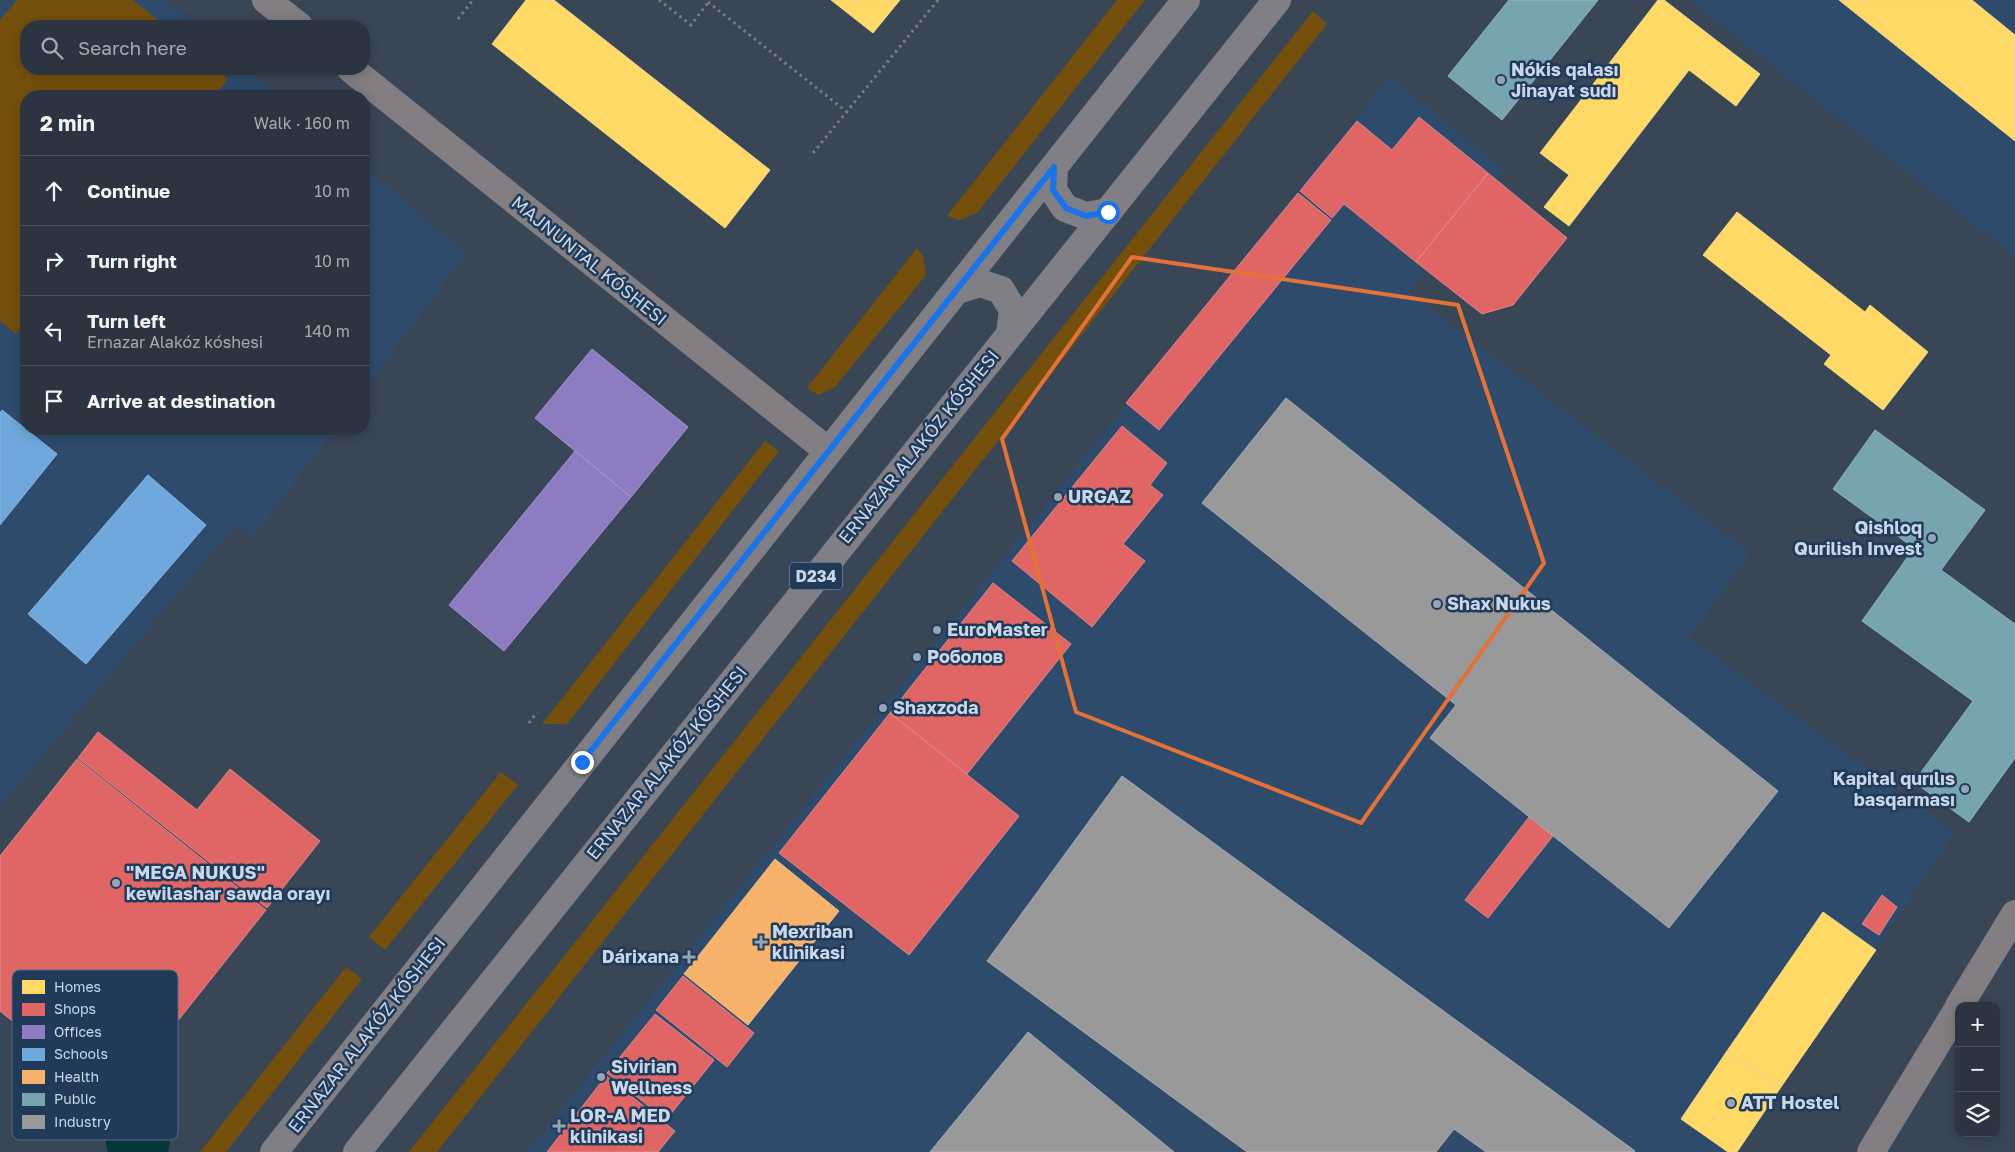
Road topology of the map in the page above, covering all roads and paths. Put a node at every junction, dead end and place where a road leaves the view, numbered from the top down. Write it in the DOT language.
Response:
graph roads {
  1 [pos="266,0"];
  2 [pos="473,0"];
  3 [pos="659,0"];
  4 [pos="938,0"];
  5 [pos="1186,0"];
  6 [pos="1277,0"];
  7 [pos="709,1"];
  8 [pos="458,19"];
  9 [pos="291,20"];
  10 [pos="358,75"];
  11 [pos="847,112"];
  12 [pos="813,153"];
  13 [pos="1054,167"];
  14 [pos="1108,212"];
  15 [pos="958,290"];
  16 [pos="1010,333"];
  17 [pos="828,451"];
  18 [pos="537,712"];
  19 [pos="529,723"];
  20 [pos="2015,914"];
  21 [pos="1961,1002"];
  22 [pos="1955,1013"];
  23 [pos="274,1152"];
  24 [pos="357,1152"];
  25 [pos="1871,1152"];
  1 -- 9 [label="street"];
  2 -- 8 [label="path"];
  3 -- 7 [label="path"];
  4 -- 11 [label="path"];
  5 -- 13 [label="main road, ERNAZAR ALAKÓZ KÓSHESI"];
  6 -- 14 [label="main road, ERNAZAR ALAKÓZ KÓSHESI / D234"];
  7 -- 11 [label="path"];
  10 -- 17 [label="street, MAJNUNTAL KÓSHESI"];
  11 -- 12 [label="path"];
  13 -- 14 [label="main road"];
  13 -- 15 [label="main road, ERNAZAR ALAKÓZ KÓSHESI"];
  14 -- 16 [label="main road, ERNAZAR ALAKÓZ KÓSHESI / D234"];
  15 -- 16 [label="main road"];
  15 -- 17 [label="main road, ERNAZAR ALAKÓZ KÓSHESI"];
  16 -- 24 [label="main road, ERNAZAR ALAKÓZ KÓSHESI / D234"];
  17 -- 23 [label="main road, ERNAZAR ALAKÓZ KÓSHESI"];
  18 -- 19 [label="path"];
  20 -- 21 [label="street"];
  22 -- 25 [label="street"];
}
